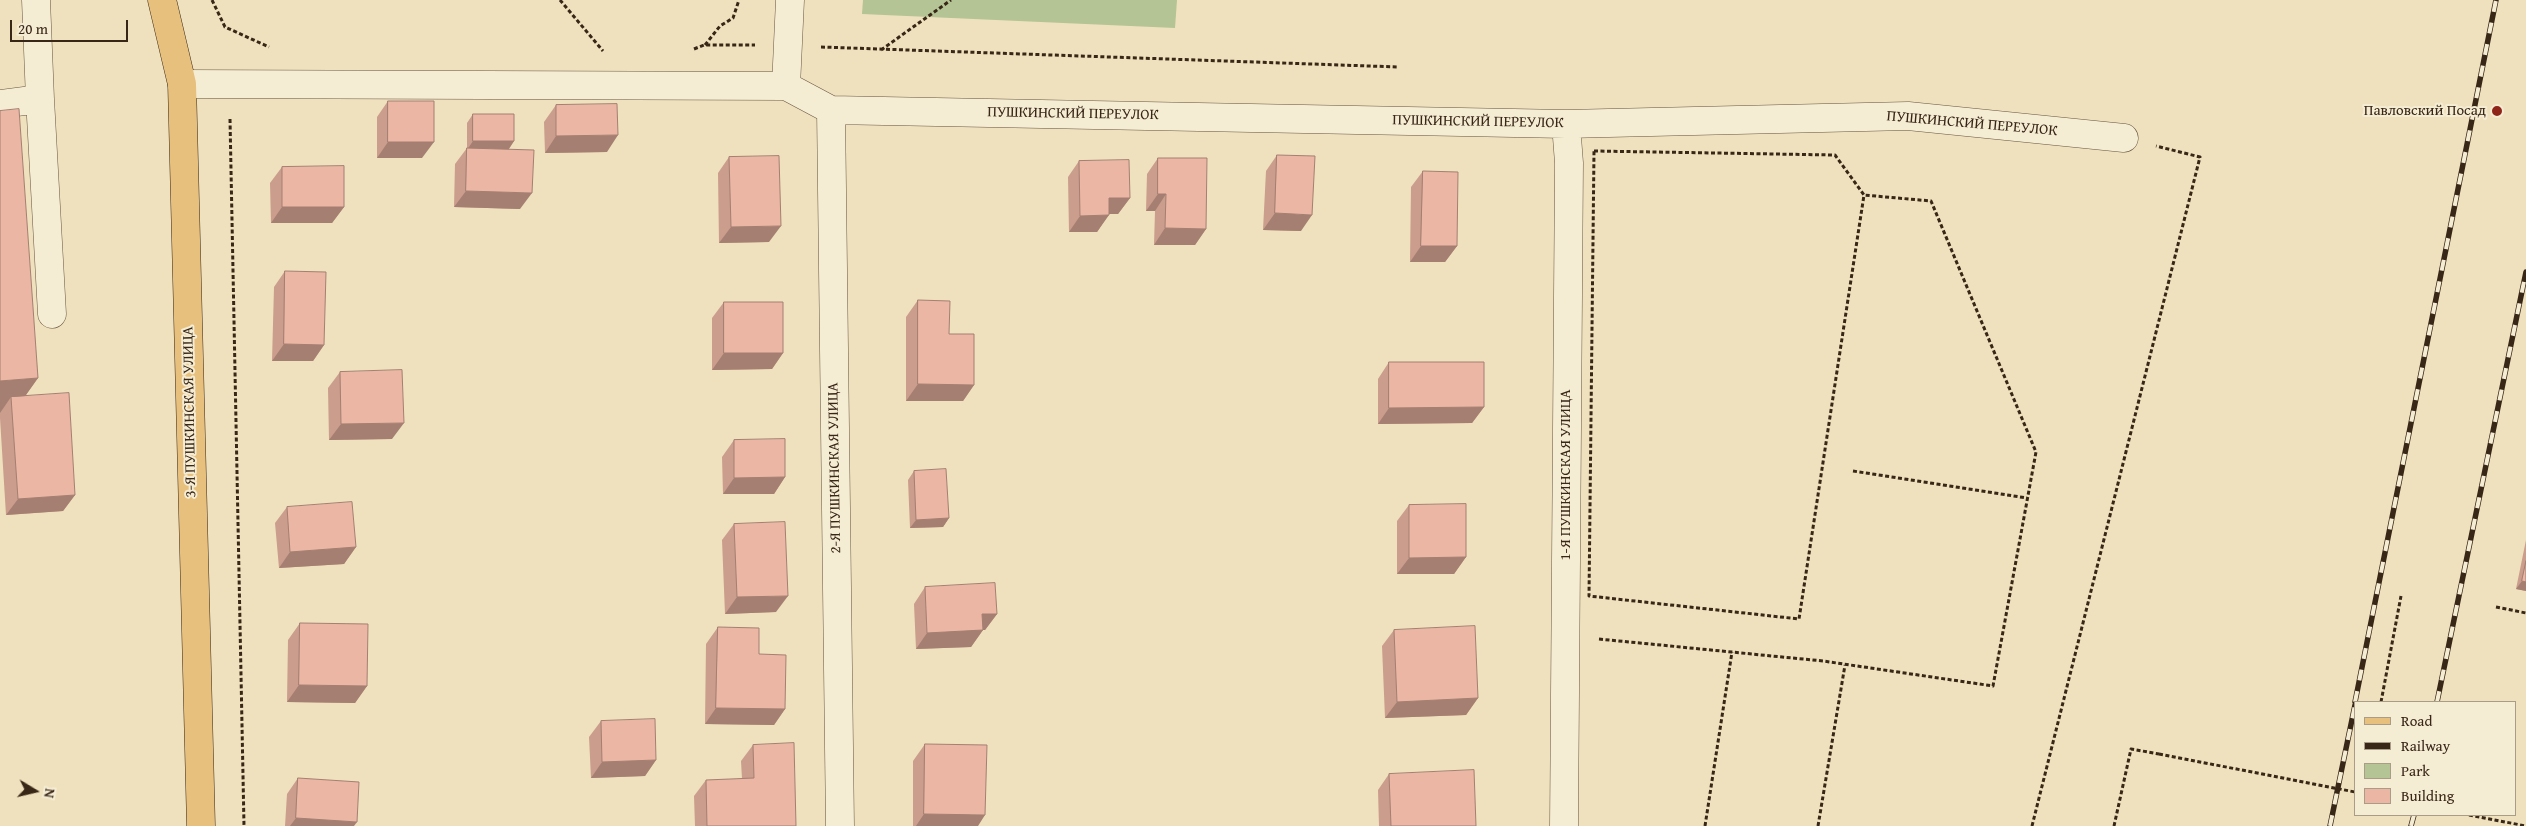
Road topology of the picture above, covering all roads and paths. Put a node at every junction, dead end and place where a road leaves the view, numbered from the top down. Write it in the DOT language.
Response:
graph roads {
  1 [pos="36,0"];
  2 [pos="162,0"];
  3 [pos="560,0"];
  4 [pos="739,0"];
  5 [pos="790,0"];
  6 [pos="951,0"];
  7 [pos="704,45"];
  8 [pos="880,50"];
  9 [pos="605,54"];
  10 [pos="182,84"];
  11 [pos="786,86"];
  12 [pos="40,99"];
  13 [pos="0,104"];
  14 [pos="831,110"];
  15 [pos="230,114"];
  16 [pos="1566,124"];
  17 [pos="2124,138"];
  18 [pos="1864,195"];
  19 [pos="52,314"];
  20 [pos="1853,471"];
  21 [pos="2027,498"];
  22 [pos="2401,596"];
  23 [pos="2496,607"];
  24 [pos="2526,613"];
  25 [pos="1598,639"];
  26 [pos="1732,652"];
  27 [pos="1845,665"];
  28 [pos="2381,701"];
  29 [pos="2354,792"];
  30 [pos="2475,816"];
  31 [pos="201,826"];
  32 [pos="244,826"];
  33 [pos="840,826"];
  34 [pos="1564,826"];
  35 [pos="1705,826"];
  36 [pos="1818,826"];
  37 [pos="2032,826"];
  38 [pos="2114,826"];
  39 [pos="2526,826"];
  1 -- 12 [label="street"];
  2 -- 10 [label="main road, 3-Я ПУШКИНСКАЯ УЛИЦА"];
  3 -- 9 [label="path"];
  4 -- 7 [label="path"];
  5 -- 11 [label="street"];
  6 -- 8 [label="path"];
  10 -- 11 [label="street"];
  10 -- 31 [label="main road, 3-Я ПУШКИНСКАЯ УЛИЦА"];
  11 -- 14 [label="street"];
  12 -- 13 [label="street"];
  12 -- 19 [label="street"];
  14 -- 16 [label="street, ПУШКИНСКИЙ ПЕРЕУЛОК"];
  14 -- 33 [label="street, 2-Я ПУШКИНСКАЯ УЛИЦА"];
  15 -- 32 [label="path"];
  16 -- 17 [label="street, ПУШКИНСКИЙ ПЕРЕУЛОК"];
  16 -- 34 [label="street, 1-Я ПУШКИНСКАЯ УЛИЦА"];
  17 -- 37 [label="path"];
  18 -- 18 [label="path"];
  18 -- 21 [label="path"];
  20 -- 21 [label="path"];
  21 -- 27 [label="path"];
  22 -- 28 [label="path"];
  23 -- 24 [label="path"];
  25 -- 26 [label="path"];
  26 -- 27 [label="path"];
  26 -- 35 [label="path"];
  27 -- 36 [label="path"];
  29 -- 38 [label="path, bridge"];
  30 -- 39 [label="path"];
}
